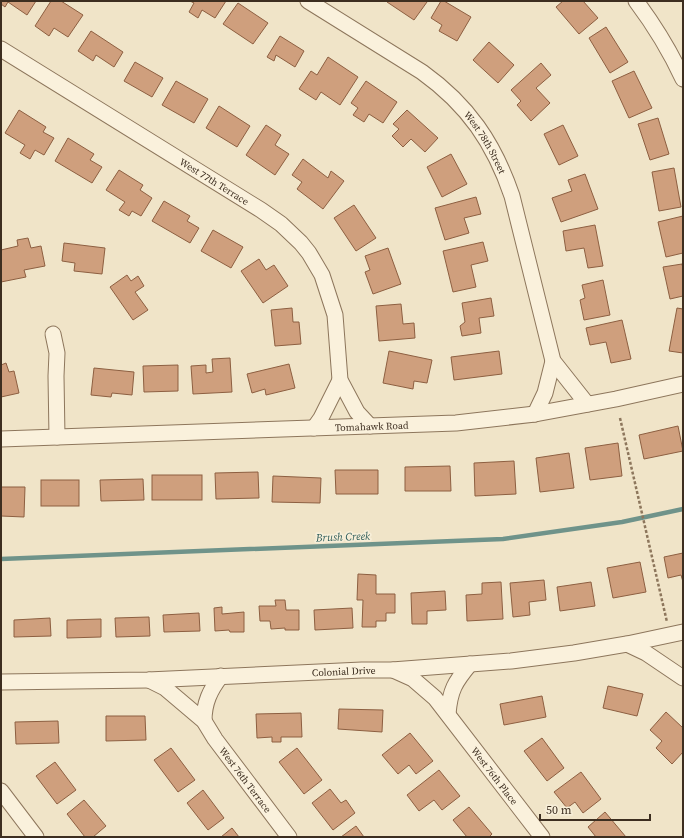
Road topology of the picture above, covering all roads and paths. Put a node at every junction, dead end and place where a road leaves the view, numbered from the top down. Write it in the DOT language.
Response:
graph roads {
  1 [pos="308,1"];
  2 [pos="636,1"];
  3 [pos="1,49"];
  4 [pos="683,79"];
  5 [pos="53,334"];
  6 [pos="552,361"];
  7 [pos="340,380"];
  8 [pos="683,384"];
  9 [pos="587,404"];
  10 [pos="535,414"];
  11 [pos="620,418"];
  12 [pos="370,426"];
  13 [pos="314,428"];
  14 [pos="57,437"];
  15 [pos="1,439"];
  16 [pos="667,623"];
  17 [pos="683,632"];
  18 [pos="627,644"];
  19 [pos="470,664"];
  20 [pos="392,670"];
  21 [pos="221,676"];
  22 [pos="683,678"];
  23 [pos="148,680"];
  24 [pos="1,682"];
  25 [pos="448,714"];
  26 [pos="204,721"];
  27 [pos="1,791"];
  28 [pos="36,837"];
  29 [pos="289,837"];
  30 [pos="542,837"];
  1 -- 6 [label="street, West 78th Street"];
  2 -- 4 [label="street"];
  3 -- 7 [label="street, West 77th Terrace"];
  5 -- 14 [label="street"];
  6 -- 9 [label="street, West 78th Street"];
  6 -- 10 [label="street, West 78th Street"];
  7 -- 12 [label="street, West 77th Terrace"];
  7 -- 13 [label="street"];
  8 -- 9 [label="street, Tomahawk Road"];
  9 -- 10 [label="street, Tomahawk Road"];
  10 -- 12 [label="street, Tomahawk Road"];
  11 -- 16 [label="path"];
  12 -- 13 [label="street, Tomahawk Road"];
  13 -- 14 [label="street, Tomahawk Road"];
  14 -- 15 [label="street, Tomahawk Road"];
  17 -- 18 [label="street, Colonial Drive"];
  18 -- 19 [label="street, Colonial Drive"];
  18 -- 22 [label="street"];
  19 -- 20 [label="street, Colonial Drive"];
  19 -- 25 [label="street"];
  20 -- 21 [label="street, Colonial Drive"];
  20 -- 25 [label="street, West 76th Place"];
  21 -- 23 [label="street, Colonial Drive"];
  21 -- 26 [label="street"];
  23 -- 24 [label="street, Colonial Drive"];
  23 -- 26 [label="street, West 76th Terrace"];
  25 -- 30 [label="street, West 76th Place"];
  26 -- 29 [label="street, West 76th Terrace"];
  27 -- 28 [label="street"];
}
